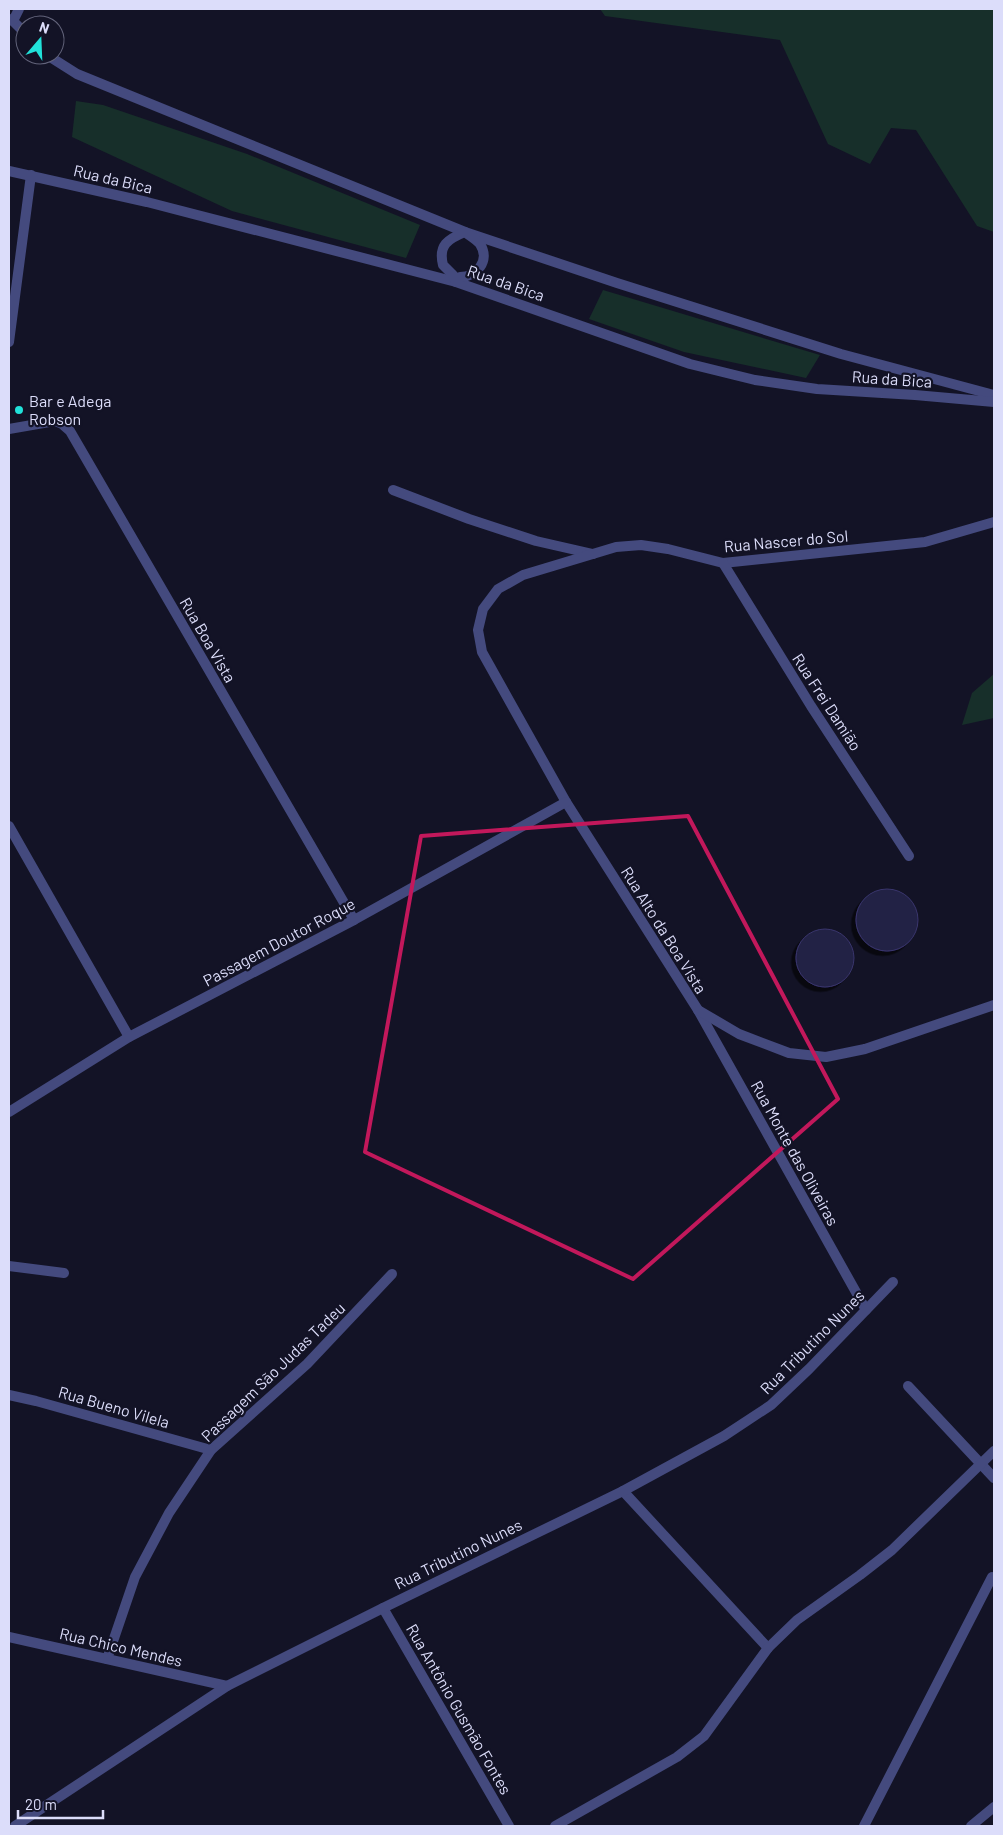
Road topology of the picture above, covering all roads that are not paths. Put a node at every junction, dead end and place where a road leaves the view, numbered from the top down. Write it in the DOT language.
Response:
graph roads {
  1 [pos="19,9"];
  2 [pos="11,20"];
  3 [pos="63,65"];
  4 [pos="9,171"];
  5 [pos="31,175"];
  6 [pos="465,232"];
  7 [pos="456,282"];
  8 [pos="9,342"];
  9 [pos="994,395"];
  10 [pos="994,402"];
  11 [pos="9,429"];
  12 [pos="393,490"];
  13 [pos="994,522"];
  14 [pos="594,554"];
  15 [pos="722,563"];
  16 [pos="566,802"];
  17 [pos="9,826"];
  18 [pos="909,856"];
  19 [pos="354,920"];
  20 [pos="994,1005"];
  21 [pos="698,1010"];
  22 [pos="129,1037"];
  23 [pos="9,1112"];
  24 [pos="9,1266"];
  25 [pos="64,1273"];
  26 [pos="392,1274"];
  27 [pos="893,1282"];
  28 [pos="866,1310"];
  29 [pos="908,1386"];
  30 [pos="9,1395"];
  31 [pos="211,1450"];
  32 [pos="994,1452"];
  33 [pos="980,1464"];
  34 [pos="994,1478"];
  35 [pos="623,1491"];
  36 [pos="992,1577"];
  37 [pos="383,1608"];
  38 [pos="9,1637"];
  39 [pos="768,1648"];
  40 [pos="107,1659"];
  41 [pos="227,1686"];
  42 [pos="994,1807"];
  43 [pos="15,1826"];
  44 [pos="509,1826"];
  45 [pos="555,1826"];
  46 [pos="864,1826"];
  47 [pos="971,1826"];
  1 -- 2 [label="street"];
  3 -- 6 [label="street, Rua da Bica"];
  4 -- 5 [label="street, Rua da Bica"];
  5 -- 7 [label="street, Rua da Bica"];
  5 -- 8 [label="street"];
  6 -- 7 [label="street"];
  6 -- 7 [label="street"];
  6 -- 9 [label="street, Rua da Bica"];
  7 -- 10 [label="street, Rua da Bica"];
  11 -- 19 [label="street, Rua Boa Vista"];
  12 -- 14 [label="street"];
  13 -- 15 [label="street, Rua Nascer do Sol"];
  14 -- 15 [label="street, Rua Nascer do Sol"];
  14 -- 16 [label="street, Rua Nascer do Sol"];
  15 -- 18 [label="street, Rua Frei Damião"];
  16 -- 19 [label="street, Passagem Doutor Roque"];
  16 -- 21 [label="street, Rua Alto da Boa Vista"];
  17 -- 22 [label="street"];
  19 -- 22 [label="street, Passagem Doutor Roque"];
  20 -- 21 [label="street, Rua Alto da Boa Vista"];
  21 -- 28 [label="street, Rua Monte das Oliveiras"];
  22 -- 23 [label="street, Passagem Doutor Roque"];
  24 -- 25 [label="street"];
  26 -- 31 [label="street, Passagem São Judas Tadeu"];
  27 -- 28 [label="street, Rua Tributino Nunes"];
  28 -- 35 [label="street, Rua Tributino Nunes"];
  29 -- 33 [label="street"];
  30 -- 31 [label="street, Rua Bueno Vilela"];
  31 -- 40 [label="street, Passagem São Judas Tadeu"];
  32 -- 33 [label="street"];
  33 -- 34 [label="street"];
  33 -- 39 [label="street"];
  35 -- 37 [label="street, Rua Tributino Nunes"];
  35 -- 39 [label="street"];
  36 -- 46 [label="street"];
  37 -- 41 [label="street, Rua Tributino Nunes"];
  37 -- 44 [label="street, Rua Antônio Gusmão Fontes"];
  38 -- 40 [label="street, Rua Chico Mendes"];
  39 -- 45 [label="street"];
  40 -- 41 [label="street, Rua Chico Mendes"];
  41 -- 43 [label="street, Rua Tributino Nunes"];
  42 -- 47 [label="street"];
}
